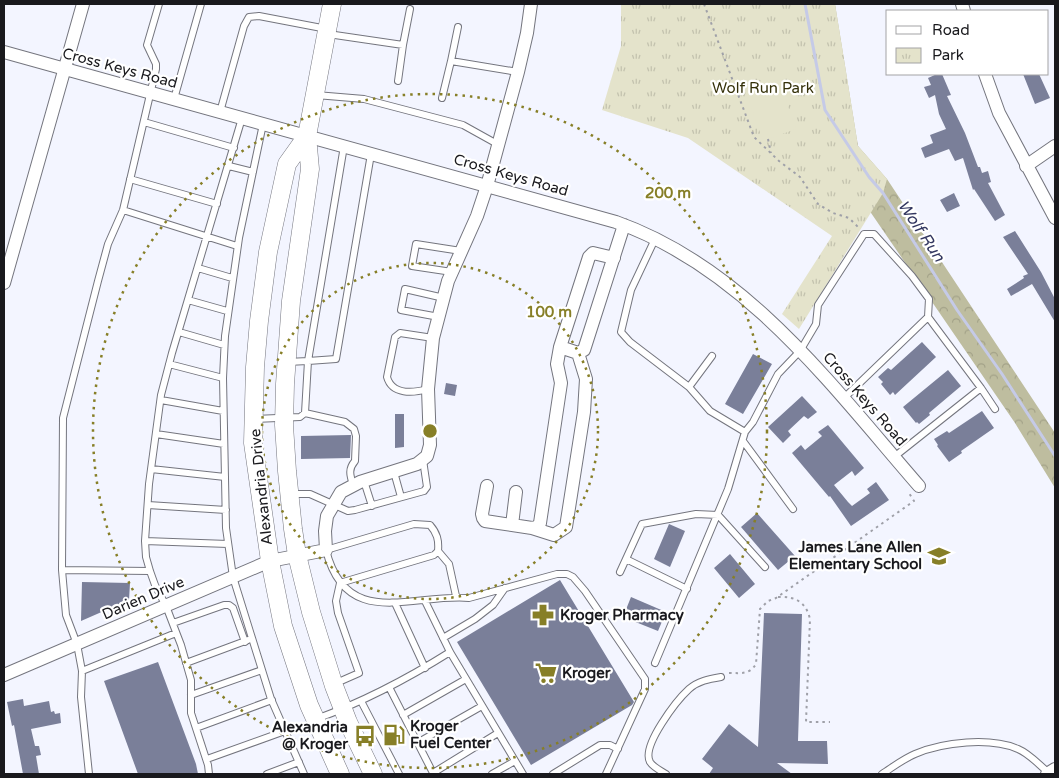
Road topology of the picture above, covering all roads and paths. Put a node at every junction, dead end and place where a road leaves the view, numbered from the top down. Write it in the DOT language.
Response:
graph roads {
  1 [pos="83,4"];
  2 [pos="159,4"];
  3 [pos="201,4"];
  4 [pos="332,4"];
  5 [pos="531,4"];
  6 [pos="704,4"];
  7 [pos="410,9"];
  8 [pos="458,27"];
  9 [pos="327,32"];
  10 [pos="403,45"];
  11 [pos="4,52"];
  12 [pos="451,61"];
  13 [pos="65,69"];
  14 [pos="518,72"];
  15 [pos="984,75"];
  16 [pos="398,81"];
  17 [pos="151,93"];
  18 [pos="315,95"];
  19 [pos="442,98"];
  20 [pos="174,99"];
  21 [pos="220,112"];
  22 [pos="242,118"];
  23 [pos="144,122"];
  24 [pos="263,124"];
  25 [pos="307,136"];
  26 [pos="768,139"];
  27 [pos="499,145"];
  28 [pos="344,146"];
  29 [pos="1055,146"];
  30 [pos="234,148"];
  31 [pos="371,154"];
  32 [pos="771,154"];
  33 [pos="228,166"];
  34 [pos="1026,166"];
  35 [pos="253,172"];
  36 [pos="130,179"];
  37 [pos="487,186"];
  38 [pos="217,204"];
  39 [pos="123,210"];
  40 [pos="1055,218"];
  41 [pos="624,225"];
  42 [pos="864,234"];
  43 [pos="208,237"];
  44 [pos="656,238"];
  45 [pos="237,246"];
  46 [pos="461,251"];
  47 [pos="614,258"];
  48 [pos="198,268"];
  49 [pos="452,272"];
  50 [pos="232,278"];
  51 [pos="4,283"];
  52 [pos="444,298"];
  53 [pos="188,300"];
  54 [pos="228,311"];
  55 [pos="439,317"];
  56 [pos="928,317"];
  57 [pos="179,332"];
  58 [pos="433,338"];
  59 [pos="224,345"];
  60 [pos="560,347"];
  61 [pos="800,350"];
  62 [pos="578,353"];
  63 [pos="712,356"];
  64 [pos="308,361"];
  65 [pos="286,362"];
  66 [pos="169,364"];
  67 [pos="223,378"];
  68 [pos="689,387"];
  69 [pos="981,388"];
  70 [pos="428,389"];
  71 [pos="844,398"];
  72 [pos="160,400"];
  73 [pos="996,409"];
  74 [pos="223,412"];
  75 [pos="305,413"];
  76 [pos="284,418"];
  77 [pos="254,419"];
  78 [pos="746,432"];
  79 [pos="156,434"];
  80 [pos="743,441"];
  81 [pos="224,444"];
  82 [pos="894,457"];
  83 [pos="423,460"];
  84 [pos="151,469"];
  85 [pos="394,472"];
  86 [pos="225,477"];
  87 [pos="359,483"];
  88 [pos="487,486"];
  89 [pos="919,486"];
  90 [pos="516,492"];
  91 [pos="289,494"];
  92 [pos="401,497"];
  93 [pos="148,505"];
  94 [pos="332,505"];
  95 [pos="372,506"];
  96 [pos="793,509"];
  97 [pos="226,510"];
  98 [pos="718,515"];
  99 [pos="512,525"];
  100 [pos="532,528"];
  101 [pos="145,541"];
  102 [pos="228,544"];
  103 [pos="326,550"];
  104 [pos="438,551"];
  105 [pos="297,556"];
  106 [pos="626,559"];
  107 [pos="270,561"];
  108 [pos="764,567"];
  109 [pos="62,570"];
  110 [pos="150,571"];
  111 [pos="620,572"];
  112 [pos="233,577"];
  113 [pos="340,583"];
  114 [pos="505,588"];
  115 [pos="687,589"];
  116 [pos="456,596"];
  117 [pos="776,598"];
  118 [pos="425,601"];
  119 [pos="395,603"];
  120 [pos="166,606"];
  121 [pos="173,624"];
  122 [pos="176,633"];
  123 [pos="443,638"];
  124 [pos="252,639"];
  125 [pos="245,642"];
  126 [pos="77,644"];
  127 [pos="450,652"];
  128 [pos="186,663"];
  129 [pos="655,663"];
  130 [pos="425,668"];
  131 [pos="82,670"];
  132 [pos="262,670"];
  133 [pos="4,675"];
  134 [pos="720,676"];
  135 [pos="466,679"];
  136 [pos="333,684"];
  137 [pos="389,687"];
  138 [pos="191,695"];
  139 [pos="272,700"];
  140 [pos="361,701"];
  141 [pos="482,706"];
  142 [pos="343,709"];
  143 [pos="404,715"];
  144 [pos="315,720"];
  145 [pos="830,722"];
  146 [pos="196,728"];
  147 [pos="285,730"];
  148 [pos="498,733"];
  149 [pos="417,743"];
  150 [pos="618,749"];
  151 [pos="206,759"];
  152 [pos="515,761"];
  153 [pos="299,762"];
  154 [pos="886,773"];
  155 [pos="1050,773"];
  156 [pos="88,774"];
  157 [pos="209,774"];
  158 [pos="267,774"];
  159 [pos="304,774"];
  160 [pos="340,774"];
  161 [pos="373,774"];
  162 [pos="399,774"];
  163 [pos="432,774"];
  164 [pos="492,774"];
  165 [pos="523,774"];
  166 [pos="553,774"];
  167 [pos="606,774"];
  168 [pos="666,774"];
  1 -- 13 [label="street"];
  2 -- 17 [label="lane"];
  3 -- 20 [label="lane"];
  4 -- 9 [label="main road, Alexandria Drive"];
  5 -- 14 [label="street"];
  6 -- 32 [label="path"];
  7 -- 10 [label="lane"];
  8 -- 12 [label="lane"];
  9 -- 10 [label="lane"];
  9 -- 18 [label="main road, Alexandria Drive"];
  9 -- 21 [label="lane"];
  10 -- 16 [label="lane"];
  11 -- 13 [label="street, Cross Keys Road"];
  12 -- 14 [label="lane"];
  12 -- 19 [label="lane"];
  13 -- 17 [label="street, Cross Keys Road"];
  13 -- 51 [label="street"];
  14 -- 27 [label="street"];
  15 -- 34 [label="street"];
  17 -- 20 [label="street, Cross Keys Road"];
  17 -- 23 [label="lane"];
  18 -- 25 [label="main road, Alexandria Drive"];
  18 -- 27 [label="lane"];
  20 -- 21 [label="street, Cross Keys Road"];
  21 -- 22 [label="street, Cross Keys Road"];
  22 -- 24 [label="street, Cross Keys Road"];
  22 -- 30 [label="lane"];
  23 -- 30 [label="lane"];
  23 -- 36 [label="lane"];
  24 -- 25 [label="street, Cross Keys Road"];
  24 -- 35 [label="lane"];
  25 -- 28 [label="street, Cross Keys Road"];
  25 -- 65 [label="main road, Alexandria Drive"];
  25 -- 77 [label="main road, Alexandria Drive"];
  26 -- 32 [label="path"];
  27 -- 37 [label="street"];
  28 -- 31 [label="street, Cross Keys Road"];
  28 -- 64 [label="lane"];
  29 -- 34 [label="street"];
  30 -- 33 [label="lane"];
  31 -- 37 [label="street, Cross Keys Road"];
  31 -- 64 [label="lane"];
  32 -- 42 [label="path"];
  33 -- 35 [label="lane"];
  33 -- 38 [label="lane"];
  34 -- 40 [label="street"];
  35 -- 45 [label="lane"];
  36 -- 38 [label="lane"];
  36 -- 39 [label="lane"];
  37 -- 41 [label="street, Cross Keys Road"];
  37 -- 46 [label="street"];
  38 -- 43 [label="lane"];
  39 -- 43 [label="lane"];
  39 -- 109 [label="lane"];
  41 -- 44 [label="street, Cross Keys Road"];
  41 -- 47 [label="street"];
  42 -- 56 [label="lane"];
  42 -- 61 [label="lane"];
  43 -- 45 [label="lane"];
  43 -- 48 [label="lane"];
  44 -- 61 [label="street, Cross Keys Road"];
  44 -- 68 [label="lane"];
  45 -- 50 [label="lane"];
  46 -- 49 [label="street"];
  46 -- 49 [label="lane"];
  47 -- 60 [label="street"];
  47 -- 62 [label="street"];
  48 -- 50 [label="lane"];
  48 -- 53 [label="lane"];
  49 -- 52 [label="street"];
  50 -- 54 [label="lane"];
  52 -- 55 [label="street"];
  52 -- 55 [label="lane"];
  53 -- 54 [label="lane"];
  53 -- 57 [label="lane"];
  54 -- 59 [label="lane"];
  55 -- 58 [label="street"];
  56 -- 69 [label="lane"];
  56 -- 71 [label="lane"];
  57 -- 59 [label="lane"];
  57 -- 66 [label="lane"];
  58 -- 70 [label="street"];
  58 -- 70 [label="lane"];
  59 -- 67 [label="lane"];
  60 -- 62 [label="street"];
  60 -- 100 [label="street"];
  61 -- 71 [label="street, Cross Keys Road"];
  61 -- 78 [label="lane"];
  62 -- 100 [label="street"];
  63 -- 68 [label="lane"];
  64 -- 65 [label="lane"];
  64 -- 75 [label="lane"];
  65 -- 76 [label="main road, Alexandria Drive"];
  66 -- 67 [label="lane"];
  66 -- 72 [label="lane"];
  67 -- 74 [label="lane"];
  68 -- 78 [label="lane"];
  69 -- 73 [label="lane"];
  69 -- 82 [label="lane"];
  70 -- 83 [label="street"];
  71 -- 82 [label="street, Cross Keys Road"];
  72 -- 74 [label="lane"];
  72 -- 79 [label="lane"];
  74 -- 81 [label="lane"];
  75 -- 76 [label="lane"];
  75 -- 87 [label="lane"];
  76 -- 77 [label="lane"];
  76 -- 91 [label="main road, Alexandria Drive"];
  77 -- 107 [label="main road, Alexandria Drive"];
  78 -- 80 [label="lane"];
  79 -- 81 [label="lane"];
  79 -- 84 [label="lane"];
  80 -- 96 [label="lane"];
  80 -- 98 [label="lane"];
  81 -- 86 [label="lane"];
  82 -- 89 [label="street, Cross Keys Road"];
  83 -- 85 [label="street"];
  83 -- 92 [label="lane"];
  84 -- 86 [label="lane"];
  84 -- 93 [label="lane"];
  85 -- 87 [label="street"];
  85 -- 92 [label="lane"];
  86 -- 97 [label="lane"];
  87 -- 94 [label="street"];
  87 -- 95 [label="lane"];
  88 -- 99 [label="street"];
  89 -- 117 [label="path"];
  90 -- 99 [label="street"];
  91 -- 94 [label="lane"];
  91 -- 105 [label="main road, Alexandria Drive"];
  92 -- 95 [label="lane"];
  93 -- 97 [label="lane"];
  93 -- 101 [label="lane"];
  94 -- 95 [label="lane"];
  94 -- 103 [label="street"];
  97 -- 102 [label="lane"];
  98 -- 106 [label="lane"];
  98 -- 108 [label="lane"];
  98 -- 115 [label="lane"];
  99 -- 100 [label="street"];
  101 -- 102 [label="lane"];
  101 -- 110 [label="lane"];
  102 -- 112 [label="lane"];
  103 -- 104 [label="lane"];
  103 -- 105 [label="street, Darien Drive"];
  103 -- 113 [label="lane"];
  104 -- 113 [label="lane"];
  104 -- 116 [label="lane"];
  105 -- 107 [label="street, Darien Drive"];
  105 -- 136 [label="main road, Alexandria Drive"];
  106 -- 111 [label="lane"];
  106 -- 115 [label="lane"];
  107 -- 112 [label="street, Darien Drive"];
  107 -- 144 [label="main road, Alexandria Drive"];
  109 -- 110 [label="lane"];
  109 -- 126 [label="lane"];
  110 -- 120 [label="lane"];
  112 -- 120 [label="street, Darien Drive"];
  112 -- 124 [label="lane"];
  113 -- 119 [label="lane"];
  113 -- 136 [label="lane"];
  114 -- 116 [label="lane"];
  114 -- 123 [label="lane"];
  114 -- 150 [label="lane"];
  115 -- 129 [label="lane"];
  116 -- 118 [label="lane"];
  117 -- 134 [label="path"];
  117 -- 145 [label="path"];
  118 -- 119 [label="lane"];
  118 -- 123 [label="lane"];
  119 -- 130 [label="lane"];
  120 -- 121 [label="lane"];
  120 -- 126 [label="street, Darien Drive"];
  121 -- 122 [label="lane"];
  121 -- 125 [label="lane"];
  122 -- 128 [label="lane"];
  122 -- 131 [label="lane"];
  123 -- 127 [label="lane"];
  124 -- 125 [label="lane"];
  124 -- 132 [label="lane"];
  125 -- 128 [label="lane"];
  126 -- 131 [label="lane"];
  126 -- 133 [label="street, Darien Drive"];
  127 -- 130 [label="lane"];
  127 -- 135 [label="lane"];
  128 -- 138 [label="lane"];
  130 -- 137 [label="lane"];
  131 -- 156 [label="lane"];
  132 -- 138 [label="lane"];
  132 -- 139 [label="lane"];
  134 -- 168 [label="lane"];
  135 -- 141 [label="lane"];
  135 -- 143 [label="lane"];
  136 -- 142 [label="main road, Alexandria Drive"];
  137 -- 140 [label="lane"];
  137 -- 143 [label="lane"];
  138 -- 146 [label="lane"];
  139 -- 146 [label="lane"];
  139 -- 147 [label="lane"];
  140 -- 142 [label="lane"];
  140 -- 162 [label="lane"];
  141 -- 148 [label="lane"];
  141 -- 149 [label="lane"];
  142 -- 144 [label="lane"];
  142 -- 161 [label="main road, Alexandria Drive"];
  143 -- 149 [label="lane"];
  144 -- 160 [label="main road, Alexandria Drive"];
  146 -- 151 [label="lane"];
  147 -- 151 [label="lane"];
  147 -- 153 [label="lane"];
  148 -- 152 [label="lane"];
  148 -- 163 [label="lane"];
  149 -- 163 [label="lane"];
  150 -- 166 [label="lane"];
  150 -- 167 [label="lane"];
  151 -- 157 [label="lane"];
  152 -- 164 [label="lane"];
  152 -- 165 [label="lane"];
  153 -- 158 [label="lane"];
  153 -- 159 [label="lane"];
  154 -- 155 [label="lane"];
}
